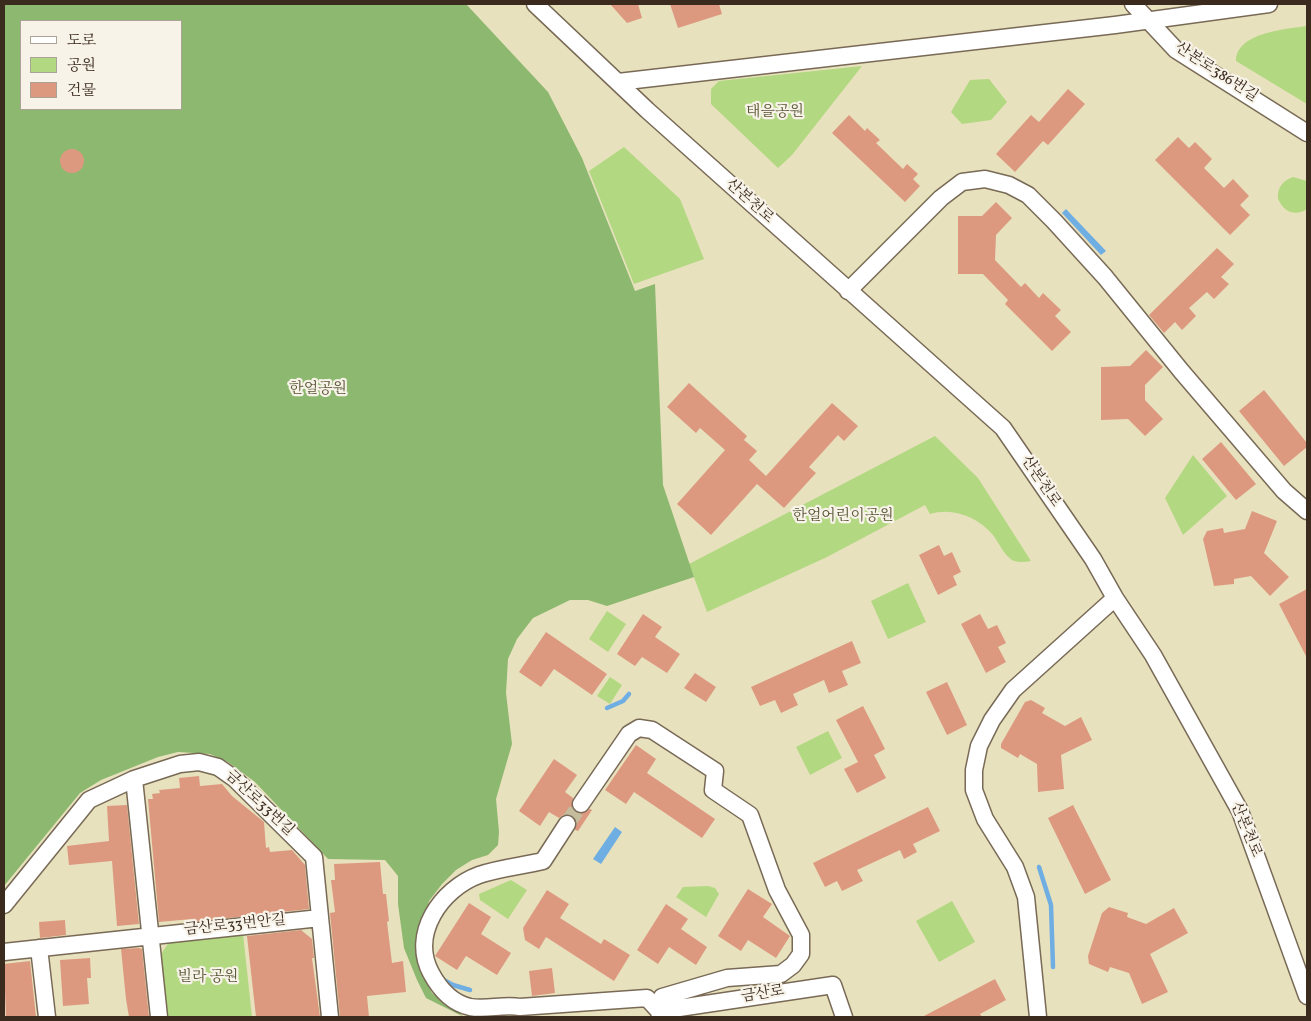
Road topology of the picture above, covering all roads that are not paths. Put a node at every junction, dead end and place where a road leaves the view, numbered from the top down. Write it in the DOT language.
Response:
graph roads {
  1 [pos="535,4"];
  2 [pos="1133,4"];
  3 [pos="1269,4"];
  4 [pos="1149,21"];
  5 [pos="618,82"];
  6 [pos="1307,133"];
  7 [pos="848,291"];
  8 [pos="1307,511"];
  9 [pos="1115,598"];
  10 [pos="134,779"];
  11 [pos="581,804"];
  12 [pos="567,824"];
  13 [pos="4,905"];
  14 [pos="320,918"];
  15 [pos="150,935"];
  16 [pos="39,948"];
  17 [pos="4,952"];
  18 [pos="1307,996"];
  19 [pos="520,1012"];
  20 [pos="659,1014"];
  21 [pos="47,1017"];
  22 [pos="159,1017"];
  23 [pos="330,1017"];
  24 [pos="844,1017"];
  25 [pos="1038,1017"];
  1 -- 5 [label="street, 산본천로"];
  2 -- 4 [label="street, 산본로386번길"];
  3 -- 4 [label="street"];
  4 -- 5 [label="street"];
  4 -- 6 [label="street, 산본로386번길"];
  5 -- 7 [label="street, 산본천로"];
  7 -- 8 [label="street"];
  7 -- 9 [label="street, 산본천로"];
  9 -- 18 [label="street, 산본천로"];
  9 -- 25 [label="street"];
  10 -- 13 [label="street, 금산로33번길"];
  10 -- 14 [label="street, 금산로33번길"];
  10 -- 15 [label="street"];
  11 -- 20 [label="street"];
  12 -- 19 [label="street"];
  14 -- 15 [label="street, 금산로33번안길"];
  14 -- 23 [label="street, 금산로33번길"];
  15 -- 16 [label="street, 금산로33번안길"];
  15 -- 22 [label="street"];
  16 -- 17 [label="street, 금산로33번안길"];
  16 -- 21 [label="street"];
  19 -- 20 [label="street"];
  20 -- 24 [label="street, 금산로"];
}
